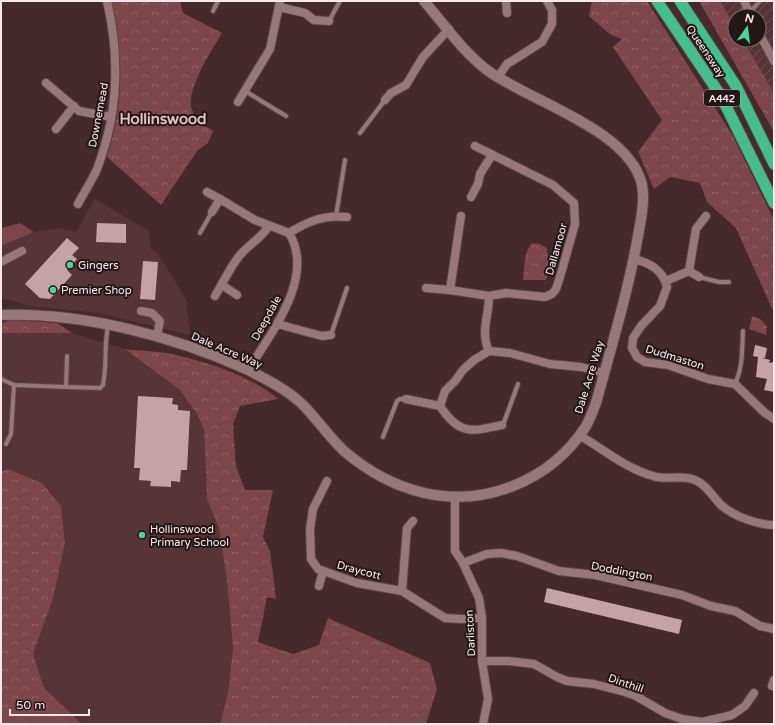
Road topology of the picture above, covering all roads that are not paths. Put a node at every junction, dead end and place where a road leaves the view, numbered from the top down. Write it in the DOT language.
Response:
graph roads {
  1 [pos="108,1"];
  2 [pos="218,1"];
  3 [pos="340,1"];
  4 [pos="424,1"];
  5 [pos="506,1"];
  6 [pos="547,1"];
  7 [pos="657,1"];
  8 [pos="680,1"];
  9 [pos="280,4"];
  10 [pos="213,11"];
  11 [pos="507,13"];
  12 [pos="329,21"];
  13 [pos="449,29"];
  14 [pos="767,48"];
  15 [pos="774,61"];
  16 [pos="498,77"];
  17 [pos="46,82"];
  18 [pos="245,91"];
  19 [pos="385,100"];
  20 [pos="238,102"];
  21 [pos="74,106"];
  22 [pos="286,116"];
  23 [pos="111,117"];
  24 [pos="56,129"];
  25 [pos="360,133"];
  26 [pos="475,146"];
  27 [pos="492,155"];
  28 [pos="345,160"];
  29 [pos="774,164"];
  30 [pos="207,192"];
  31 [pos="471,197"];
  32 [pos="220,199"];
  33 [pos="774,203"];
  34 [pos="78,204"];
  35 [pos="212,212"];
  36 [pos="336,216"];
  37 [pos="461,216"];
  38 [pos="706,216"];
  39 [pos="347,217"];
  40 [pos="269,226"];
  41 [pos="200,233"];
  42 [pos="288,233"];
  43 [pos="22,251"];
  44 [pos="634,259"];
  45 [pos="1,262"];
  46 [pos="689,271"];
  47 [pos="699,277"];
  48 [pos="666,281"];
  49 [pos="729,282"];
  50 [pos="222,285"];
  51 [pos="347,288"];
  52 [pos="426,288"];
  53 [pos="450,290"];
  54 [pos="237,295"];
  55 [pos="214,296"];
  56 [pos="489,296"];
  57 [pos="141,311"];
  58 [pos="1,315"];
  59 [pos="277,324"];
  60 [pos="108,325"];
  61 [pos="743,331"];
  62 [pos="331,335"];
  63 [pos="157,336"];
  64 [pos="489,352"];
  65 [pos="67,356"];
  66 [pos="248,370"];
  67 [pos="604,373"];
  68 [pos="1,379"];
  69 [pos="518,384"];
  70 [pos="735,384"];
  71 [pos="14,385"];
  72 [pos="66,387"];
  73 [pos="406,399"];
  74 [pos="440,406"];
  75 [pos="774,419"];
  76 [pos="502,425"];
  77 [pos="579,435"];
  78 [pos="384,437"];
  79 [pos="6,444"];
  80 [pos="327,481"];
  81 [pos="455,497"];
  82 [pos="412,521"];
  83 [pos="774,525"];
  84 [pos="463,563"];
  85 [pos="323,571"];
  86 [pos="319,586"];
  87 [pos="402,591"];
  88 [pos="482,618"];
  89 [pos="774,629"];
  90 [pos="482,661"];
  91 [pos="754,693"];
  92 [pos="483,724"];
  1 -- 23 [label="street, Downemead"];
  2 -- 10 [label="lane"];
  3 -- 12 [label="lane"];
  4 -- 13 [label="street, Dale Acre Way"];
  5 -- 11 [label="street"];
  6 -- 16 [label="street"];
  7 -- 33 [label="highway, Queensway / A442"];
  8 -- 29 [label="highway, Queensway / A442"];
  9 -- 12 [label="street"];
  9 -- 18 [label="street"];
  13 -- 16 [label="street, Dale Acre Way"];
  13 -- 19 [label="street"];
  14 -- 15 [label="street"];
  16 -- 44 [label="street, Dale Acre Way"];
  17 -- 21 [label="street"];
  18 -- 20 [label="street"];
  18 -- 22 [label="lane"];
  19 -- 25 [label="lane"];
  21 -- 23 [label="street"];
  21 -- 24 [label="street"];
  23 -- 34 [label="street, Downemead"];
  26 -- 27 [label="street, Dallamoor"];
  27 -- 31 [label="street"];
  27 -- 56 [label="street, Dallamoor"];
  28 -- 36 [label="lane"];
  30 -- 32 [label="street"];
  32 -- 35 [label="street"];
  32 -- 40 [label="street"];
  35 -- 41 [label="lane"];
  36 -- 39 [label="street"];
  36 -- 42 [label="street"];
  37 -- 53 [label="street"];
  38 -- 46 [label="street"];
  40 -- 42 [label="street"];
  40 -- 50 [label="street"];
  42 -- 59 [label="street, Deepdale"];
  43 -- 45 [label="street"];
  44 -- 48 [label="street"];
  44 -- 67 [label="street, Dale Acre Way"];
  46 -- 47 [label="street"];
  46 -- 48 [label="street"];
  47 -- 49 [label="lane"];
  48 -- 70 [label="street, Dudmaston"];
  50 -- 54 [label="street"];
  50 -- 55 [label="street"];
  51 -- 62 [label="lane"];
  52 -- 53 [label="street"];
  53 -- 56 [label="street"];
  56 -- 64 [label="street"];
  57 -- 63 [label="street"];
  58 -- 60 [label="street, Dale Acre Way"];
  59 -- 62 [label="street"];
  59 -- 66 [label="street, Deepdale"];
  60 -- 63 [label="street, Dale Acre Way"];
  60 -- 72 [label="lane"];
  61 -- 70 [label="lane"];
  63 -- 66 [label="street, Dale Acre Way"];
  64 -- 67 [label="street"];
  64 -- 74 [label="street"];
  65 -- 72 [label="lane"];
  66 -- 81 [label="street, Dale Acre Way"];
  67 -- 77 [label="street, Dale Acre Way"];
  68 -- 71 [label="lane"];
  69 -- 76 [label="lane"];
  70 -- 75 [label="street"];
  71 -- 72 [label="lane"];
  71 -- 79 [label="lane"];
  73 -- 74 [label="street"];
  73 -- 78 [label="lane"];
  74 -- 76 [label="street"];
  77 -- 81 [label="street, Dale Acre Way"];
  77 -- 83 [label="street"];
  80 -- 85 [label="street, Draycott"];
  81 -- 84 [label="street, Darliston"];
  82 -- 87 [label="street"];
  84 -- 88 [label="street, Darliston"];
  84 -- 89 [label="street, Doddington"];
  85 -- 86 [label="street"];
  85 -- 87 [label="street, Draycott"];
  87 -- 88 [label="street, Draycott"];
  88 -- 90 [label="street, Darliston"];
  90 -- 91 [label="street, Dinthill"];
  90 -- 92 [label="street, Darliston"];
}
